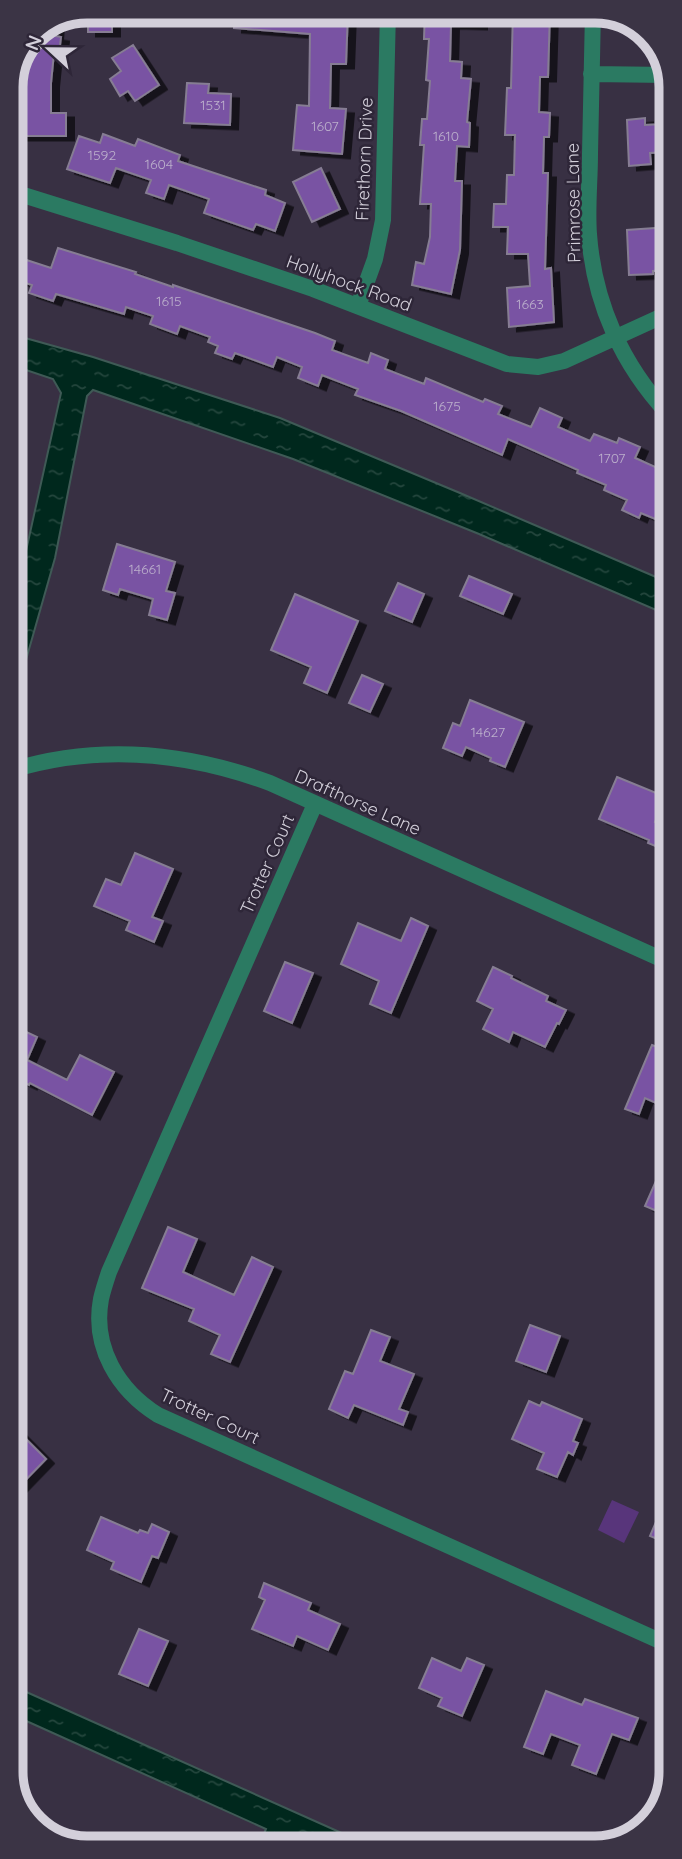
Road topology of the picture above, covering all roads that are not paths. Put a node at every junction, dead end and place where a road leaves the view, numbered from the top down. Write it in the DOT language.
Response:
graph roads {
  1 [pos="388,23"];
  2 [pos="593,23"];
  3 [pos="592,74"];
  4 [pos="658,75"];
  5 [pos="23,195"];
  6 [pos="358,306"];
  7 [pos="659,318"];
  8 [pos="615,338"];
  9 [pos="659,404"];
  10 [pos="23,767"];
  11 [pos="315,804"];
  12 [pos="659,958"];
  13 [pos="659,1641"];
  1 -- 6 [label="street, Firethorn Drive"];
  2 -- 3 [label="street, Primrose Lane"];
  3 -- 4 [label="street"];
  3 -- 8 [label="street, Primrose Lane"];
  5 -- 6 [label="street, Hollyhock Road"];
  6 -- 8 [label="street, Hollyhock Road"];
  7 -- 8 [label="street, Hollyhock Road"];
  8 -- 9 [label="street, Primrose Lane"];
  10 -- 11 [label="street, Drafthorse Lane"];
  11 -- 12 [label="street, Drafthorse Lane"];
  11 -- 13 [label="street, Trotter Court"];
}
